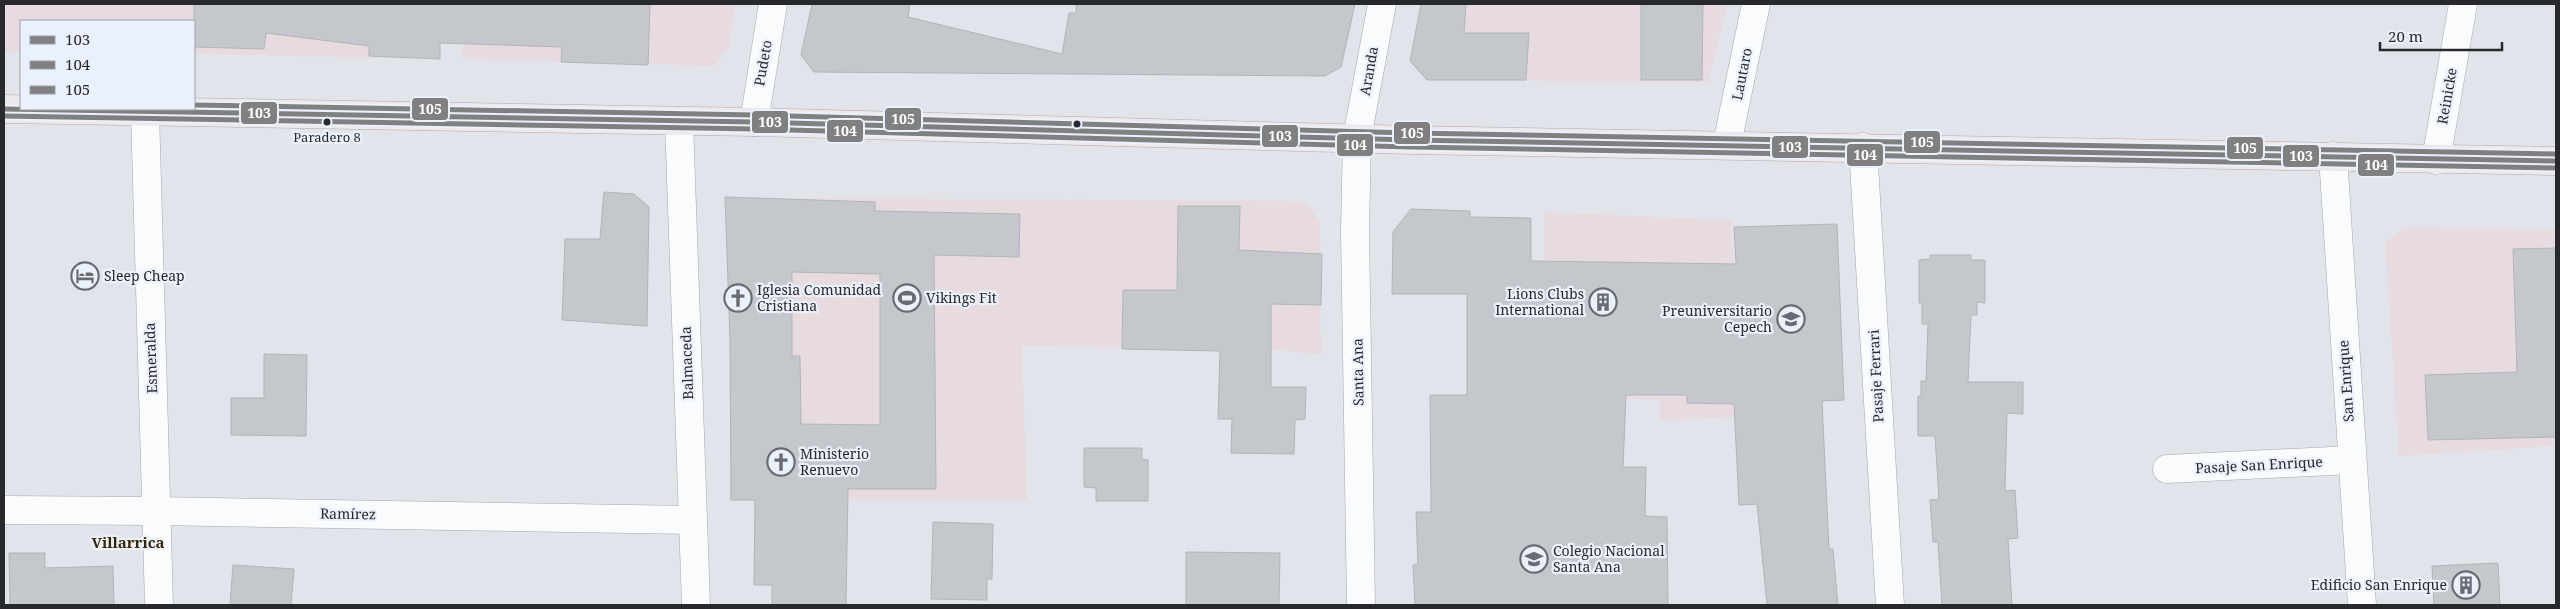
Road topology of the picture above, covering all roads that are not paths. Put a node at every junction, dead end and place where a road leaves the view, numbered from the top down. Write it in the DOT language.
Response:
graph roads {
  1 [pos="773,4"];
  2 [pos="1382,4"];
  3 [pos="1756,4"];
  4 [pos="2463,4"];
  5 [pos="4,109"];
  6 [pos="20,109"];
  7 [pos="74,110"];
  8 [pos="144,111"];
  9 [pos="678,121"];
  10 [pos="754,122"];
  11 [pos="1357,138"];
  12 [pos="1727,144"];
  13 [pos="1863,146"];
  14 [pos="2332,156"];
  15 [pos="2436,160"];
  16 [pos="2556,162"];
  17 [pos="2351,460"];
  18 [pos="2167,469"];
  19 [pos="4,510"];
  20 [pos="155,511"];
  21 [pos="692,520"];
  22 [pos="160,605"];
  23 [pos="696,605"];
  24 [pos="1361,605"];
  25 [pos="1890,605"];
  26 [pos="2362,605"];
  1 -- 10 [label="street, Pudeto"];
  2 -- 11 [label="street, Aranda"];
  3 -- 12 [label="street, Lautaro"];
  4 -- 15 [label="street, Reinicke"];
  5 -- 6 [label="main road"];
  7 -- 8 [label="main road"];
  8 -- 9 [label="main road"];
  8 -- 20 [label="street, Esmeralda"];
  9 -- 10 [label="main road"];
  9 -- 21 [label="street, Balmaceda"];
  10 -- 11 [label="main road"];
  11 -- 12 [label="main road"];
  11 -- 24 [label="street, Santa Ana"];
  12 -- 13 [label="main road"];
  13 -- 14 [label="main road"];
  13 -- 25 [label="street, Pasaje Ferrari"];
  14 -- 15 [label="main road"];
  14 -- 17 [label="street, San Enrique"];
  15 -- 16 [label="main road"];
  17 -- 18 [label="street, Pasaje San Enrique"];
  17 -- 26 [label="street, San Enrique"];
  19 -- 20 [label="street, Ramírez"];
  20 -- 21 [label="street, Ramírez"];
  20 -- 22 [label="street, Esmeralda"];
  21 -- 23 [label="street, Balmaceda"];
}
